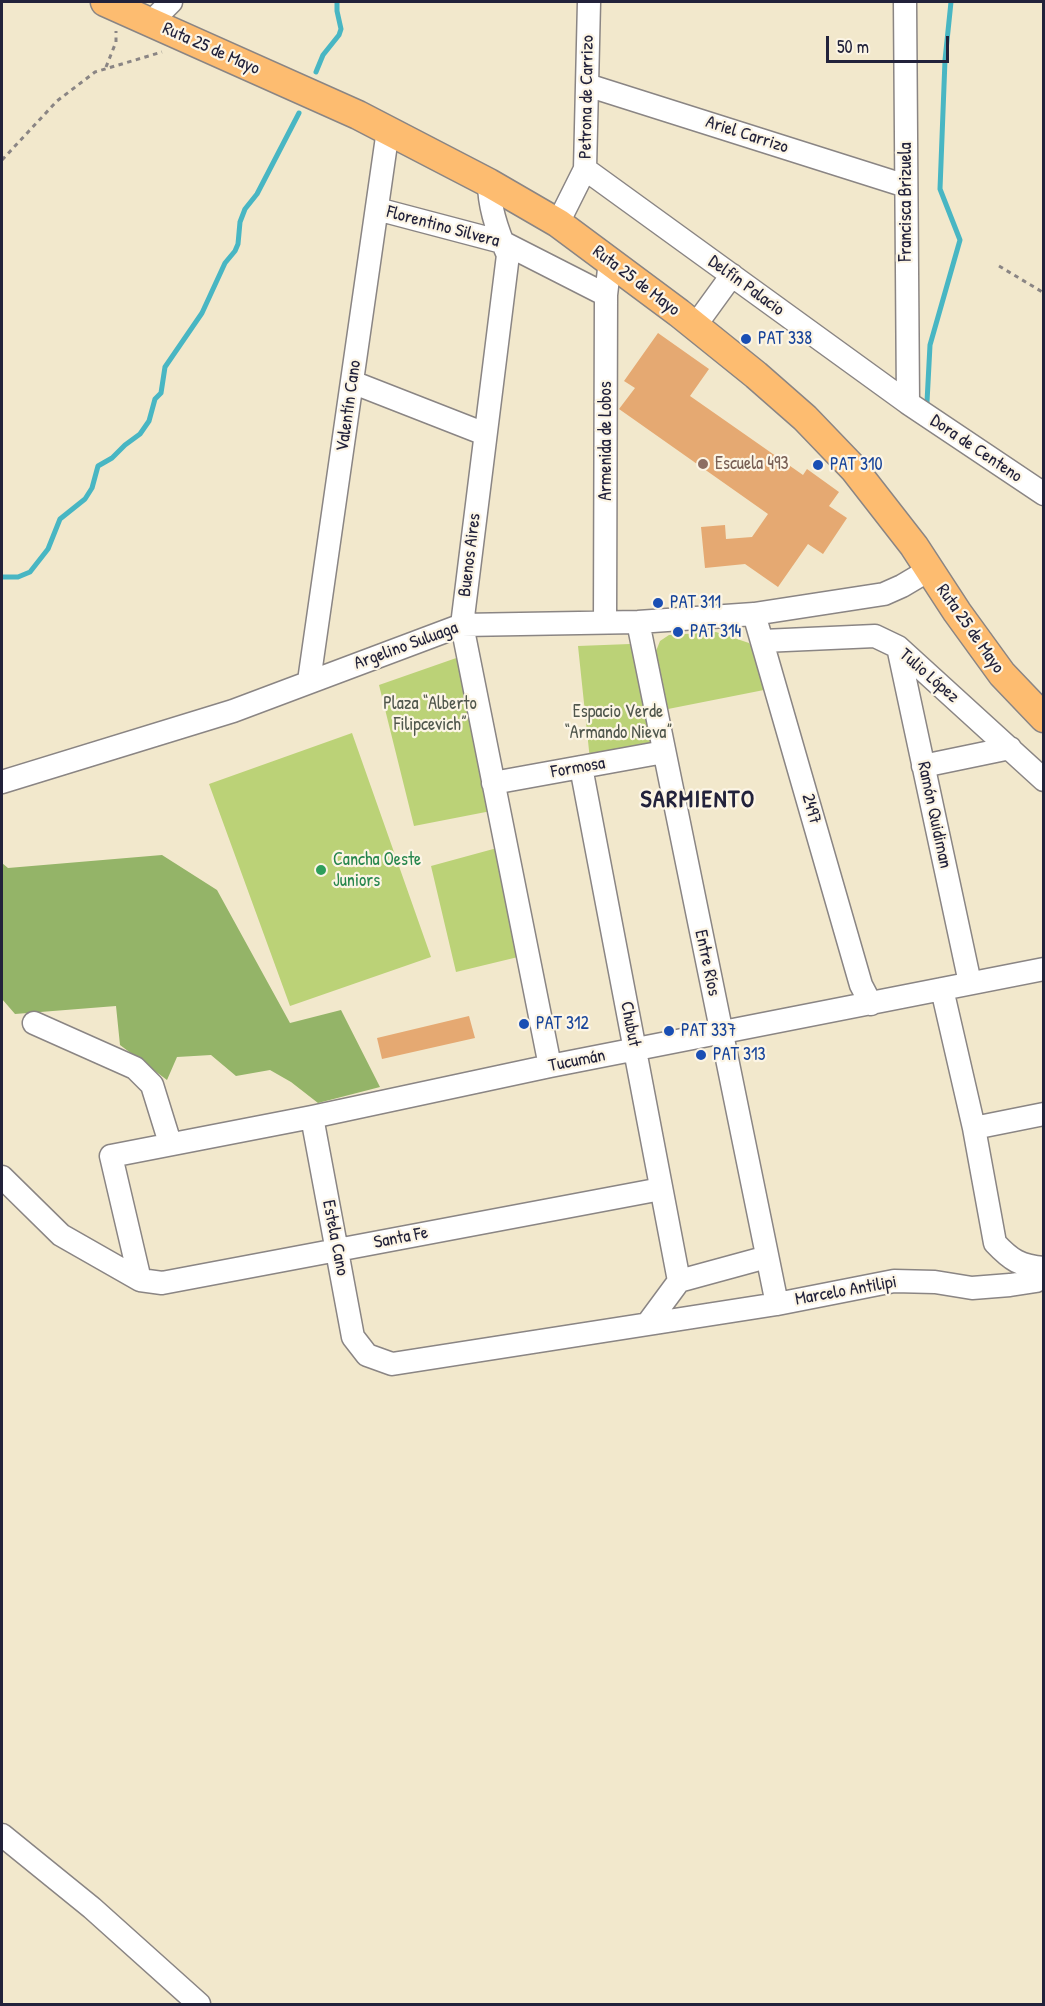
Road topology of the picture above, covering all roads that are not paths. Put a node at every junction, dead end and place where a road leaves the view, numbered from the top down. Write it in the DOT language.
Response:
graph roads {
  1 [pos="171,2"];
  2 [pos="589,2"];
  3 [pos="905,2"];
  4 [pos="109,3"];
  5 [pos="163,28"];
  6 [pos="587,85"];
  7 [pos="388,130"];
  8 [pos="585,169"];
  9 [pos="489,183"];
  10 [pos="906,186"];
  11 [pos="377,209"];
  12 [pos="558,223"];
  13 [pos="502,242"];
  14 [pos="610,261"];
  15 [pos="732,275"];
  16 [pos="606,295"];
  17 [pos="695,326"];
  18 [pos="352,382"];
  19 [pos="908,403"];
  20 [pos="484,434"];
  21 [pos="1044,494"];
  22 [pos="929,570"];
  23 [pos="754,614"];
  24 [pos="605,622"];
  25 [pos="638,622"];
  26 [pos="462,625"];
  27 [pos="763,641"];
  28 [pos="898,647"];
  29 [pos="309,681"];
  30 [pos="1044,718"];
  31 [pos="1010,748"];
  32 [pos="663,752"];
  33 [pos="923,766"];
  34 [pos="581,767"];
  35 [pos="1044,780"];
  36 [pos="2,782"];
  37 [pos="493,783"];
  38 [pos="1044,969"];
  39 [pos="970,983"];
  40 [pos="942,989"];
  41 [pos="871,1004"];
  42 [pos="34,1023"];
  43 [pos="721,1033"];
  44 [pos="635,1050"];
  45 [pos="550,1066"];
  46 [pos="1044,1114"];
  47 [pos="312,1117"];
  48 [pos="974,1128"];
  49 [pos="170,1143"];
  50 [pos="2,1177"];
  51 [pos="661,1189"];
  52 [pos="337,1250"];
  53 [pos="767,1257"];
  54 [pos="1044,1268"];
  55 [pos="1044,1277"];
  56 [pos="140,1280"];
  57 [pos="679,1281"];
  58 [pos="777,1304"];
  59 [pos="648,1323"];
  60 [pos="367,1355"];
  61 [pos="2,1835"];
  62 [pos="200,2004"];
  1 -- 5 [label="street"];
  2 -- 6 [label="street, Petrona de Carrizo"];
  3 -- 10 [label="street, Francisca Brizuela"];
  4 -- 5 [label="main road, Ruta 25 de Mayo"];
  5 -- 7 [label="main road, Ruta 25 de Mayo"];
  6 -- 8 [label="street, Petrona de Carrizo"];
  6 -- 10 [label="street, Ariel Carrizo"];
  7 -- 9 [label="main road, Ruta 25 de Mayo"];
  7 -- 11 [label="street, Valentín Cano"];
  8 -- 12 [label="street, Petrona de Carrizo"];
  8 -- 15 [label="street, Delfín Palacio"];
  9 -- 12 [label="main road, Ruta 25 de Mayo"];
  9 -- 13 [label="street, Buenos Aires"];
  10 -- 19 [label="street, Francisca Brizuela"];
  11 -- 13 [label="street, Florentino Silvera"];
  11 -- 18 [label="street, Valentín Cano"];
  12 -- 14 [label="main road, Ruta 25 de Mayo"];
  13 -- 16 [label="street, Florentino Silvera"];
  13 -- 20 [label="street, Buenos Aires"];
  14 -- 16 [label="street, Armenida de Lobos"];
  14 -- 17 [label="main road, Ruta 25 de Mayo"];
  15 -- 17 [label="street"];
  15 -- 19 [label="street, Delfín Palacio"];
  16 -- 24 [label="street, Armenida de Lobos"];
  17 -- 22 [label="main road, Ruta 25 de Mayo"];
  18 -- 20 [label="street"];
  18 -- 29 [label="street, Valentín Cano"];
  19 -- 21 [label="street, Dora de Centeno"];
  20 -- 26 [label="street, Buenos Aires"];
  22 -- 23 [label="street, Argelino Suluaga"];
  22 -- 30 [label="main road, Ruta 25 de Mayo"];
  23 -- 25 [label="street, Argelino Suluaga"];
  23 -- 27 [label="street, 2497"];
  24 -- 25 [label="street, Argelino Suluaga"];
  24 -- 26 [label="street, Argelino Suluaga"];
  25 -- 32 [label="street, Entre Ríos"];
  26 -- 29 [label="street, Argelino Suluaga"];
  26 -- 37 [label="street, Buenos Aires"];
  27 -- 28 [label="street, Tulio López"];
  27 -- 41 [label="street, 2497"];
  28 -- 31 [label="street, Tulio López"];
  28 -- 33 [label="street, Ramón Quidiman"];
  29 -- 36 [label="street, Argelino Suluaga"];
  31 -- 33 [label="street"];
  31 -- 35 [label="street, Tulio López"];
  32 -- 34 [label="street, Formosa"];
  32 -- 43 [label="street, Entre Ríos"];
  33 -- 39 [label="street, Ramón Quidiman"];
  34 -- 37 [label="street, Formosa"];
  34 -- 44 [label="street, Chubut"];
  37 -- 45 [label="street, Buenos Aires"];
  38 -- 39 [label="street, Tucumán"];
  39 -- 40 [label="street, Tucumán"];
  40 -- 41 [label="street, Tucumán"];
  40 -- 48 [label="street"];
  41 -- 43 [label="street, Tucumán"];
  42 -- 49 [label="street"];
  43 -- 44 [label="street, Tucumán"];
  43 -- 53 [label="street, Entre Ríos"];
  44 -- 45 [label="street, Tucumán"];
  44 -- 51 [label="street, Chubut"];
  45 -- 47 [label="street, Tucumán"];
  46 -- 48 [label="street"];
  47 -- 49 [label="street, Tucumán"];
  47 -- 52 [label="street, Estela Cano"];
  48 -- 54 [label="street"];
  49 -- 56 [label="street, Tucumán"];
  50 -- 56 [label="street"];
  51 -- 52 [label="street, Santa Fe"];
  51 -- 57 [label="street, Chubut"];
  52 -- 56 [label="street, Santa Fe"];
  52 -- 60 [label="street, Estela Cano"];
  53 -- 57 [label="street"];
  53 -- 58 [label="street, Entre Ríos"];
  55 -- 58 [label="street, Marcelo Antilipi"];
  57 -- 59 [label="street"];
  58 -- 59 [label="street, Marcelo Antilipi"];
  59 -- 60 [label="street, Marcelo Antilipi"];
  61 -- 62 [label="street"];
}
